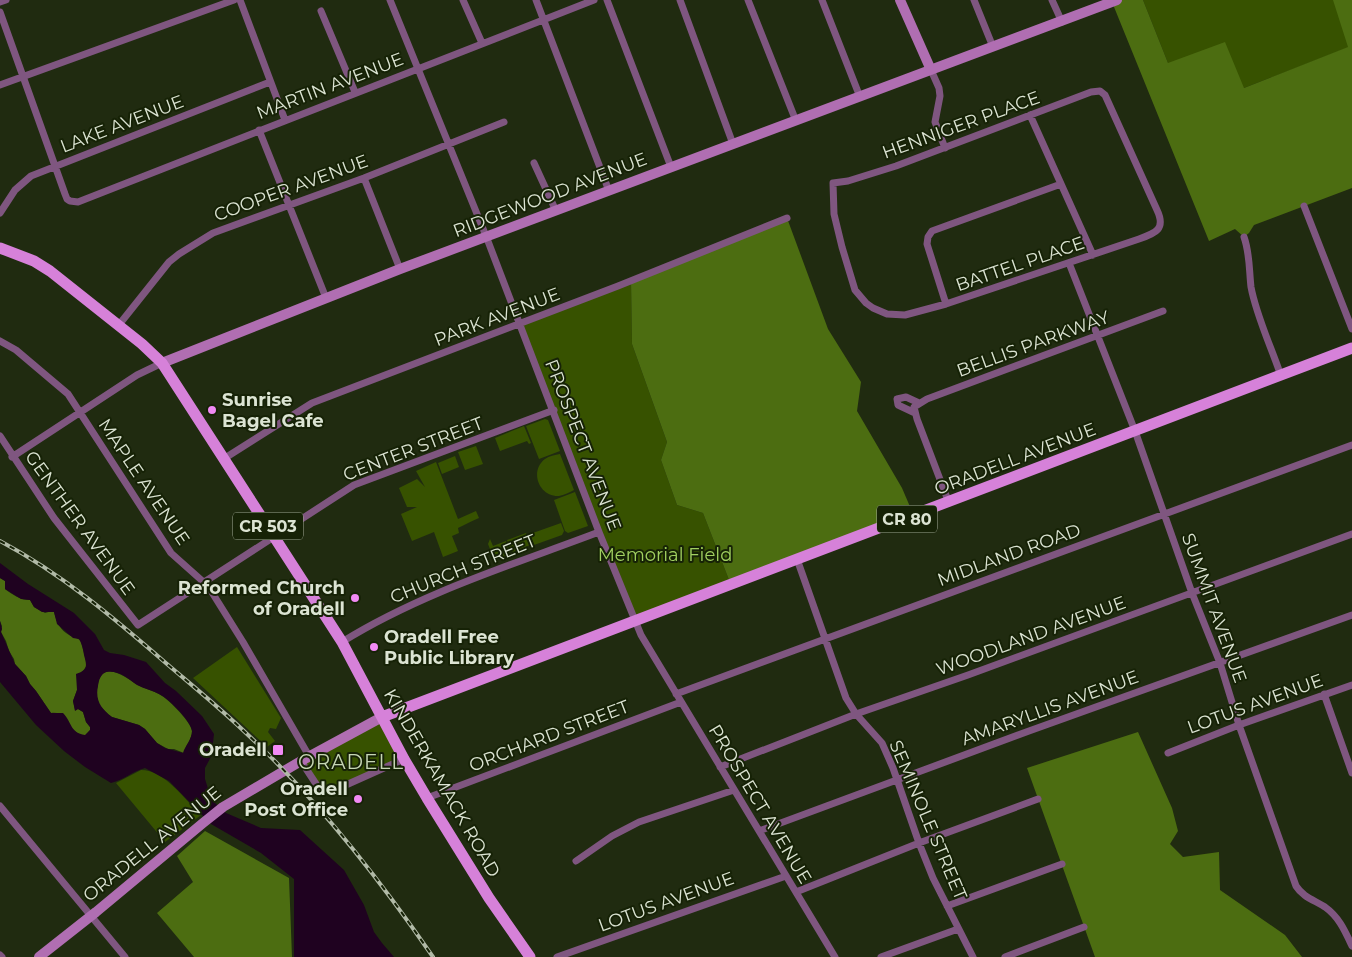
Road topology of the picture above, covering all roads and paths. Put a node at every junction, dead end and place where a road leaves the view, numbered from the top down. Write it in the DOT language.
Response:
graph roads {
  1 [pos="6,0"];
  2 [pos="234,0"];
  3 [pos="240,0"];
  4 [pos="390,0"];
  5 [pos="463,0"];
  6 [pos="536,0"];
  7 [pos="594,0"];
  8 [pos="607,0"];
  9 [pos="680,0"];
  10 [pos="748,0"];
  11 [pos="822,0"];
  12 [pos="900,0"];
  13 [pos="974,0"];
  14 [pos="1052,0"];
  15 [pos="1118,0"];
  16 [pos="0,2"];
  17 [pos="321,10"];
  18 [pos="0,12"];
  19 [pos="543,19"];
  20 [pos="1062,22"];
  21 [pos="482,44"];
  22 [pos="993,47"];
  23 [pos="417,68"];
  24 [pos="931,70"];
  25 [pos="22,77"];
  26 [pos="270,82"];
  27 [pos="0,85"];
  28 [pos="355,92"];
  29 [pos="860,97"];
  30 [pos="1030,115"];
  31 [pos="285,120"];
  32 [pos="796,121"];
  33 [pos="504,122"];
  34 [pos="259,130"];
  35 [pos="733,144"];
  36 [pos="449,145"];
  37 [pos="945,148"];
  38 [pos="534,163"];
  39 [pos="55,166"];
  40 [pos="671,167"];
  41 [pos="364,178"];
  42 [pos="1061,184"];
  43 [pos="609,190"];
  44 [pos="289,204"];
  45 [pos="1304,206"];
  46 [pos="556,211"];
  47 [pos="0,213"];
  48 [pos="787,218"];
  49 [pos="1159,228"];
  50 [pos="486,236"];
  51 [pos="1244,237"];
  52 [pos="1,251"];
  53 [pos="1093,255"];
  54 [pos="1069,263"];
  55 [pos="400,269"];
  56 [pos="326,298"];
  57 [pos="946,304"];
  58 [pos="1163,311"];
  59 [pos="887,314"];
  60 [pos="520,324"];
  61 [pos="118,326"];
  62 [pos="1352,329"];
  63 [pos="1098,336"];
  64 [pos="0,342"];
  65 [pos="1352,348"];
  66 [pos="162,362"];
  67 [pos="1282,376"];
  68 [pos="554,410"];
  69 [pos="80,413"];
  70 [pos="1135,431"];
  71 [pos="0,436"];
  72 [pos="1352,445"];
  73 [pos="12,456"];
  74 [pos="225,458"];
  75 [pos="949,503"];
  76 [pos="1164,514"];
  77 [pos="599,532"];
  78 [pos="1352,534"];
  79 [pos="275,537"];
  80 [pos="797,560"];
  81 [pos="204,582"];
  82 [pos="1192,593"];
  83 [pos="1352,615"];
  84 [pos="636,621"];
  85 [pos="138,625"];
  86 [pos="825,640"];
  87 [pos="342,642"];
  88 [pos="1220,663"];
  89 [pos="1352,684"];
  90 [pos="676,694"];
  91 [pos="1324,694"];
  92 [pos="681,702"];
  93 [pos="856,714"];
  94 [pos="382,717"];
  95 [pos="1239,724"];
  96 [pos="1168,752"];
  97 [pos="305,758"];
  98 [pos="404,759"];
  99 [pos="720,768"];
  100 [pos="1352,773"];
  101 [pos="897,780"];
  102 [pos="734,790"];
  103 [pos="427,798"];
  104 [pos="1038,799"];
  105 [pos="0,806"];
  106 [pos="759,831"];
  107 [pos="919,843"];
  108 [pos="576,861"];
  109 [pos="1062,864"];
  110 [pos="786,876"];
  111 [pos="796,892"];
  112 [pos="947,906"];
  113 [pos="91,916"];
  114 [pos="1084,927"];
  115 [pos="958,929"];
  116 [pos="1352,946"];
  117 [pos="39,957"];
  118 [pos="126,957"];
  119 [pos="530,957"];
  120 [pos="557,957"];
  121 [pos="835,957"];
  122 [pos="881,957"];
  123 [pos="973,957"];
  124 [pos="1005,957"];
  1 -- 16 [label="street"];
  2 -- 25 [label="street"];
  3 -- 26 [label="street"];
  4 -- 23 [label="street, PROSPECT AVENUE"];
  5 -- 21 [label="street"];
  6 -- 19 [label="street"];
  7 -- 19 [label="street, MARTIN AVENUE"];
  8 -- 40 [label="street"];
  9 -- 35 [label="street"];
  10 -- 32 [label="street"];
  11 -- 29 [label="street"];
  12 -- 24 [label="street"];
  13 -- 22 [label="street"];
  14 -- 20 [label="street"];
  15 -- 20 [label="street, RIDGEWOOD AVENUE"];
  17 -- 28 [label="street"];
  18 -- 25 [label="street"];
  19 -- 21 [label="street, MARTIN AVENUE"];
  19 -- 43 [label="street"];
  20 -- 22 [label="street, RIDGEWOOD AVENUE"];
  21 -- 23 [label="street, MARTIN AVENUE"];
  22 -- 24 [label="street, RIDGEWOOD AVENUE"];
  23 -- 28 [label="street, MARTIN AVENUE"];
  23 -- 36 [label="street, PROSPECT AVENUE"];
  24 -- 29 [label="street, RIDGEWOOD AVENUE"];
  24 -- 37 [label="street"];
  25 -- 27 [label="street"];
  25 -- 39 [label="street"];
  26 -- 31 [label="street"];
  26 -- 39 [label="street, LAKE AVENUE"];
  28 -- 31 [label="street, MARTIN AVENUE"];
  29 -- 32 [label="street, RIDGEWOOD AVENUE"];
  30 -- 37 [label="street, HENNIGER PLACE"];
  30 -- 42 [label="street"];
  30 -- 49 [label="street, HENNIGER PLACE"];
  31 -- 34 [label="street, MARTIN AVENUE"];
  32 -- 35 [label="street, RIDGEWOOD AVENUE"];
  33 -- 36 [label="street, COOPER AVENUE"];
  34 -- 39 [label="street, MARTIN AVENUE"];
  34 -- 44 [label="street"];
  35 -- 40 [label="street, RIDGEWOOD AVENUE"];
  36 -- 41 [label="street, COOPER AVENUE"];
  36 -- 50 [label="street, PROSPECT AVENUE"];
  37 -- 59 [label="street, HENNIGER PLACE"];
  38 -- 46 [label="street"];
  39 -- 47 [label="street, LAKE AVENUE"];
  40 -- 43 [label="street, RIDGEWOOD AVENUE"];
  41 -- 44 [label="street, COOPER AVENUE"];
  41 -- 55 [label="street"];
  42 -- 53 [label="street"];
  42 -- 57 [label="street"];
  43 -- 46 [label="street, RIDGEWOOD AVENUE"];
  44 -- 56 [label="street"];
  44 -- 61 [label="street, COOPER AVENUE"];
  45 -- 62 [label="street"];
  46 -- 50 [label="street, RIDGEWOOD AVENUE"];
  48 -- 60 [label="street, PARK AVENUE"];
  49 -- 53 [label="street, BATTEL PLACE"];
  50 -- 55 [label="street, RIDGEWOOD AVENUE"];
  50 -- 60 [label="street, PROSPECT AVENUE"];
  51 -- 67 [label="street"];
  52 -- 61 [label="main road, KINDERKAMACK ROAD / CR 503"];
  53 -- 54 [label="street, BATTEL PLACE"];
  54 -- 57 [label="street, BATTEL PLACE"];
  54 -- 63 [label="street, SUMMIT AVENUE"];
  55 -- 56 [label="street, RIDGEWOOD AVENUE"];
  56 -- 66 [label="street, RIDGEWOOD AVENUE"];
  57 -- 59 [label="street, BATTEL PLACE"];
  58 -- 63 [label="street, BELLIS PARKWAY"];
  60 -- 68 [label="street, PROSPECT AVENUE"];
  60 -- 74 [label="street, PARK AVENUE"];
  61 -- 66 [label="main road, KINDERKAMACK ROAD / CR 503"];
  63 -- 70 [label="street, SUMMIT AVENUE"];
  63 -- 75 [label="street, BELLIS PARKWAY"];
  64 -- 69 [label="street, MAPLE AVENUE"];
  65 -- 67 [label="main road, ORADELL AVENUE / CR 80"];
  66 -- 69 [label="street, RIDGEWOOD AVENUE"];
  66 -- 74 [label="main road, KINDERKAMACK ROAD / CR 503"];
  67 -- 70 [label="main road, ORADELL AVENUE / CR 80"];
  68 -- 77 [label="street, PROSPECT AVENUE"];
  68 -- 79 [label="street, CENTER STREET"];
  69 -- 73 [label="street, RIDGEWOOD AVENUE"];
  69 -- 81 [label="street, MAPLE AVENUE"];
  70 -- 75 [label="main road, ORADELL AVENUE / CR 80"];
  70 -- 76 [label="street, SUMMIT AVENUE"];
  71 -- 73 [label="street, GENTHER AVENUE"];
  72 -- 76 [label="street, MIDLAND ROAD"];
  73 -- 85 [label="street, GENTHER AVENUE"];
  74 -- 79 [label="main road, KINDERKAMACK ROAD / CR 503"];
  75 -- 80 [label="main road, ORADELL AVENUE / CR 80"];
  76 -- 82 [label="street, SUMMIT AVENUE"];
  76 -- 86 [label="street, MIDLAND ROAD"];
  77 -- 84 [label="street, PROSPECT AVENUE"];
  77 -- 87 [label="street, CHURCH STREET"];
  78 -- 82 [label="street, WOODLAND AVENUE"];
  79 -- 81 [label="street, CENTER STREET"];
  79 -- 87 [label="main road, KINDERKAMACK ROAD / CR 503"];
  80 -- 84 [label="main road, ORADELL AVENUE / CR 80"];
  80 -- 86 [label="street, SEMINOLE STREET"];
  81 -- 85 [label="street, CENTER STREET"];
  81 -- 97 [label="street, MAPLE AVENUE"];
  82 -- 88 [label="street, SUMMIT AVENUE"];
  82 -- 93 [label="street, WOODLAND AVENUE"];
  83 -- 88 [label="street, AMARYLLIS AVENUE"];
  84 -- 90 [label="street, PROSPECT AVENUE"];
  84 -- 94 [label="main road, ORADELL AVENUE / CR 80"];
  86 -- 90 [label="street, MIDLAND ROAD"];
  86 -- 93 [label="street, SEMINOLE STREET"];
  87 -- 94 [label="main road, KINDERKAMACK ROAD / CR 503"];
  88 -- 95 [label="street, SUMMIT AVENUE"];
  88 -- 101 [label="street, AMARYLLIS AVENUE"];
  89 -- 91 [label="street, LOTUS AVENUE"];
  90 -- 92 [label="street, PROSPECT AVENUE"];
  91 -- 95 [label="street, LOTUS AVENUE"];
  91 -- 100 [label="street"];
  92 -- 99 [label="street, PROSPECT AVENUE"];
  92 -- 103 [label="street, ORCHARD STREET"];
  93 -- 99 [label="street, WOODLAND AVENUE"];
  93 -- 101 [label="street, SEMINOLE STREET"];
  94 -- 97 [label="street, ORADELL AVENUE"];
  94 -- 98 [label="main road, KINDERKAMACK ROAD / CR 503"];
  95 -- 96 [label="street, LOTUS AVENUE"];
  95 -- 116 [label="street, SUMMIT AVENUE"];
  97 -- 98 [label="street, MAPLE AVENUE"];
  97 -- 113 [label="street, ORADELL AVENUE"];
  98 -- 103 [label="main road, KINDERKAMACK ROAD / CR 503"];
  99 -- 102 [label="street, PROSPECT AVENUE"];
  101 -- 106 [label="street, AMARYLLIS AVENUE"];
  101 -- 107 [label="street, SEMINOLE STREET"];
  102 -- 106 [label="street, PROSPECT AVENUE"];
  102 -- 108 [label="street"];
  103 -- 119 [label="main road, KINDERKAMACK ROAD / CR 503"];
  104 -- 107 [label="street"];
  105 -- 113 [label="street"];
  106 -- 110 [label="street, PROSPECT AVENUE"];
  107 -- 111 [label="street"];
  107 -- 112 [label="street, SEMINOLE STREET"];
  109 -- 112 [label="street"];
  110 -- 111 [label="street, PROSPECT AVENUE"];
  110 -- 120 [label="street, LOTUS AVENUE"];
  111 -- 121 [label="street, PROSPECT AVENUE"];
  112 -- 115 [label="street, SEMINOLE STREET"];
  113 -- 117 [label="street, ORADELL AVENUE"];
  113 -- 118 [label="street"];
  114 -- 124 [label="street"];
  115 -- 122 [label="street"];
  115 -- 123 [label="street, SEMINOLE STREET"];
}
